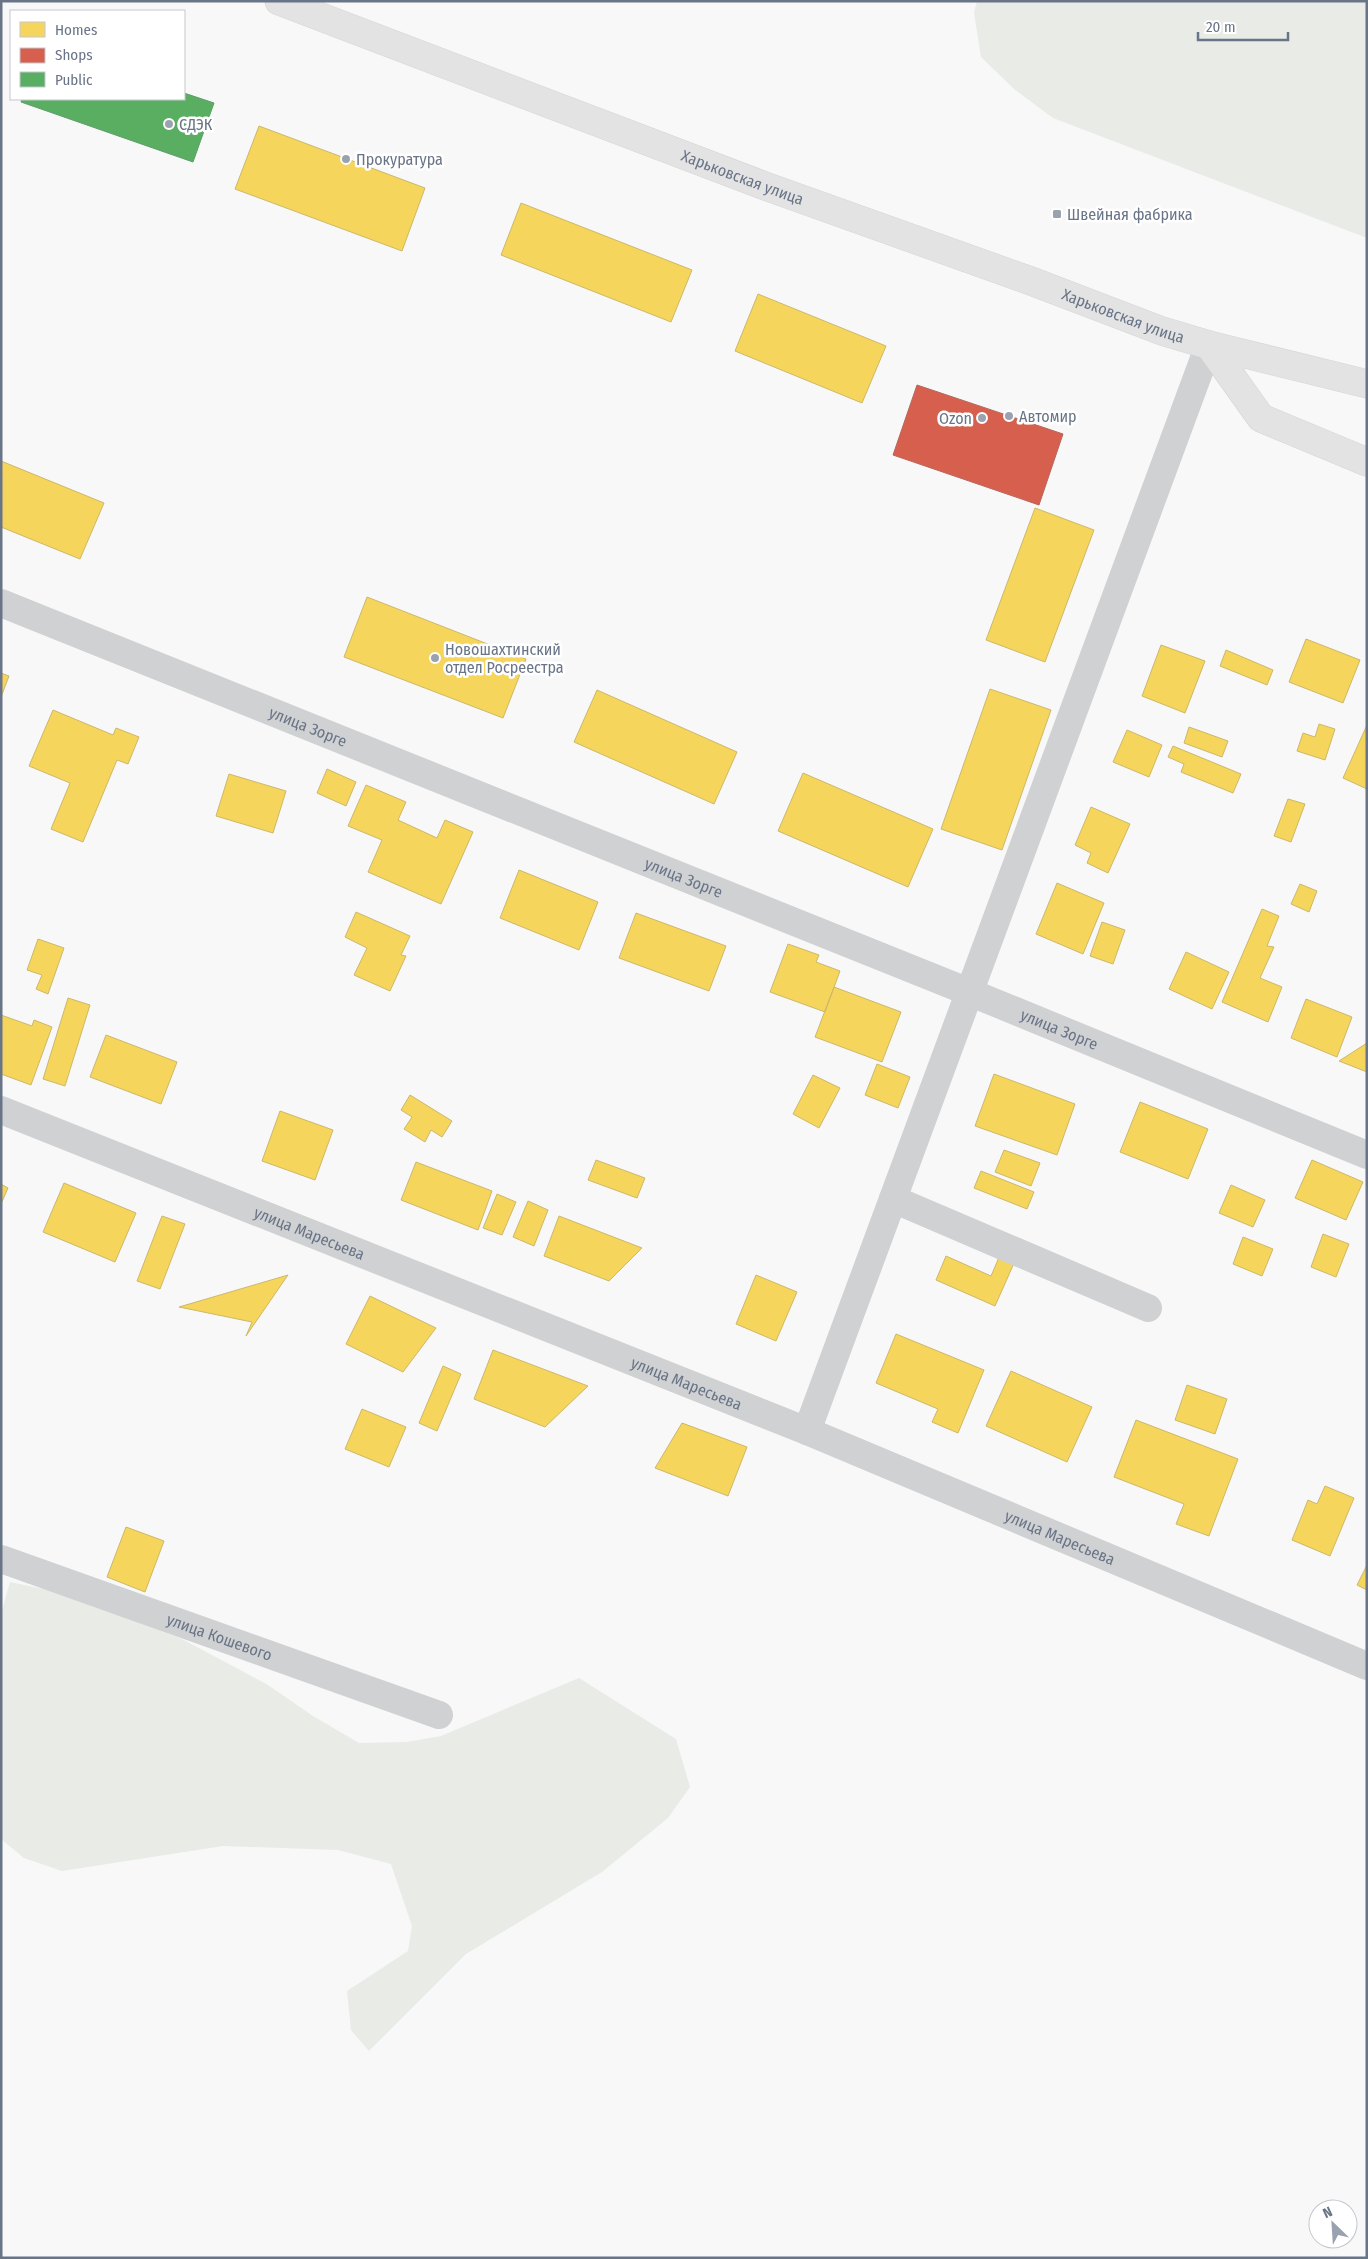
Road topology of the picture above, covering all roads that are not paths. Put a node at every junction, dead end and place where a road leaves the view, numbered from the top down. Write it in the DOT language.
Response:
graph roads {
  1 [pos="279,1"];
  2 [pos="1209,345"];
  3 [pos="1367,384"];
  4 [pos="1367,462"];
  5 [pos="1,603"];
  6 [pos="969,992"];
  7 [pos="1,1110"];
  8 [pos="1367,1155"];
  9 [pos="893,1199"];
  10 [pos="1148,1308"];
  11 [pos="807,1431"];
  12 [pos="1,1559"];
  13 [pos="1367,1666"];
  14 [pos="439,1715"];
  1 -- 2 [label="main road, Харьковская улица"];
  2 -- 3 [label="main road, Харьковская улица"];
  2 -- 4 [label="main road"];
  2 -- 6 [label="street"];
  5 -- 6 [label="street, улица Зорге"];
  6 -- 8 [label="street, улица Зорге"];
  6 -- 9 [label="street"];
  7 -- 11 [label="street, улица Маресьева"];
  9 -- 10 [label="street"];
  9 -- 11 [label="street"];
  11 -- 13 [label="street, улица Маресьева"];
  12 -- 14 [label="street, улица Кошевого"];
}
